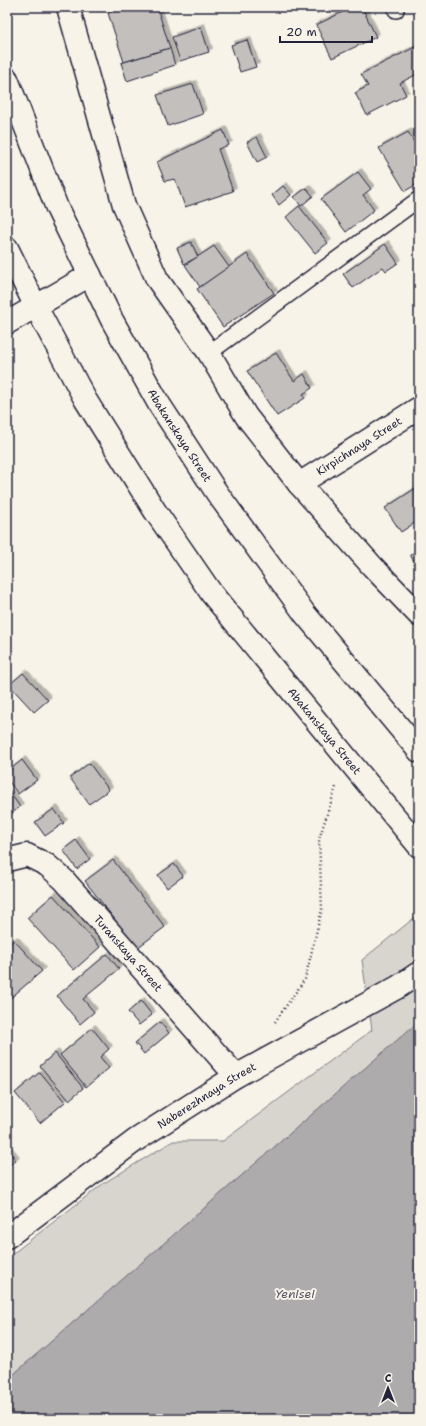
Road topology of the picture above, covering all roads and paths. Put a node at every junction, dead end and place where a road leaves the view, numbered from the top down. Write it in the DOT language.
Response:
graph roads {
  1 [pos="68,7"];
  2 [pos="7,79"];
  3 [pos="419,199"];
  4 [pos="7,248"];
  5 [pos="90,275"];
  6 [pos="35,306"];
  7 [pos="7,322"];
  8 [pos="210,353"];
  9 [pos="419,408"];
  10 [pos="299,484"];
  11 [pos="419,615"];
  12 [pos="419,751"];
  13 [pos="336,787"];
  14 [pos="414,839"];
  15 [pos="7,860"];
  16 [pos="419,973"];
  17 [pos="273,1025"];
  18 [pos="236,1076"];
  19 [pos="7,1237"];
  1 -- 8 [label="street"];
  2 -- 5 [label="street, Abakanskaya Street"];
  3 -- 8 [label="lane"];
  4 -- 6 [label="street, Abakanskaya Street"];
  5 -- 6 [label="street"];
  5 -- 12 [label="street, Abakanskaya Street"];
  6 -- 7 [label="street"];
  6 -- 14 [label="street, Abakanskaya Street"];
  8 -- 10 [label="street"];
  9 -- 10 [label="street, Kirpichnaya Street"];
  10 -- 11 [label="street"];
  13 -- 17 [label="path"];
  15 -- 18 [label="street, Turanskaya Street"];
  16 -- 18 [label="street, Naberezhnaya Street"];
  18 -- 19 [label="street, Naberezhnaya Street"];
}
